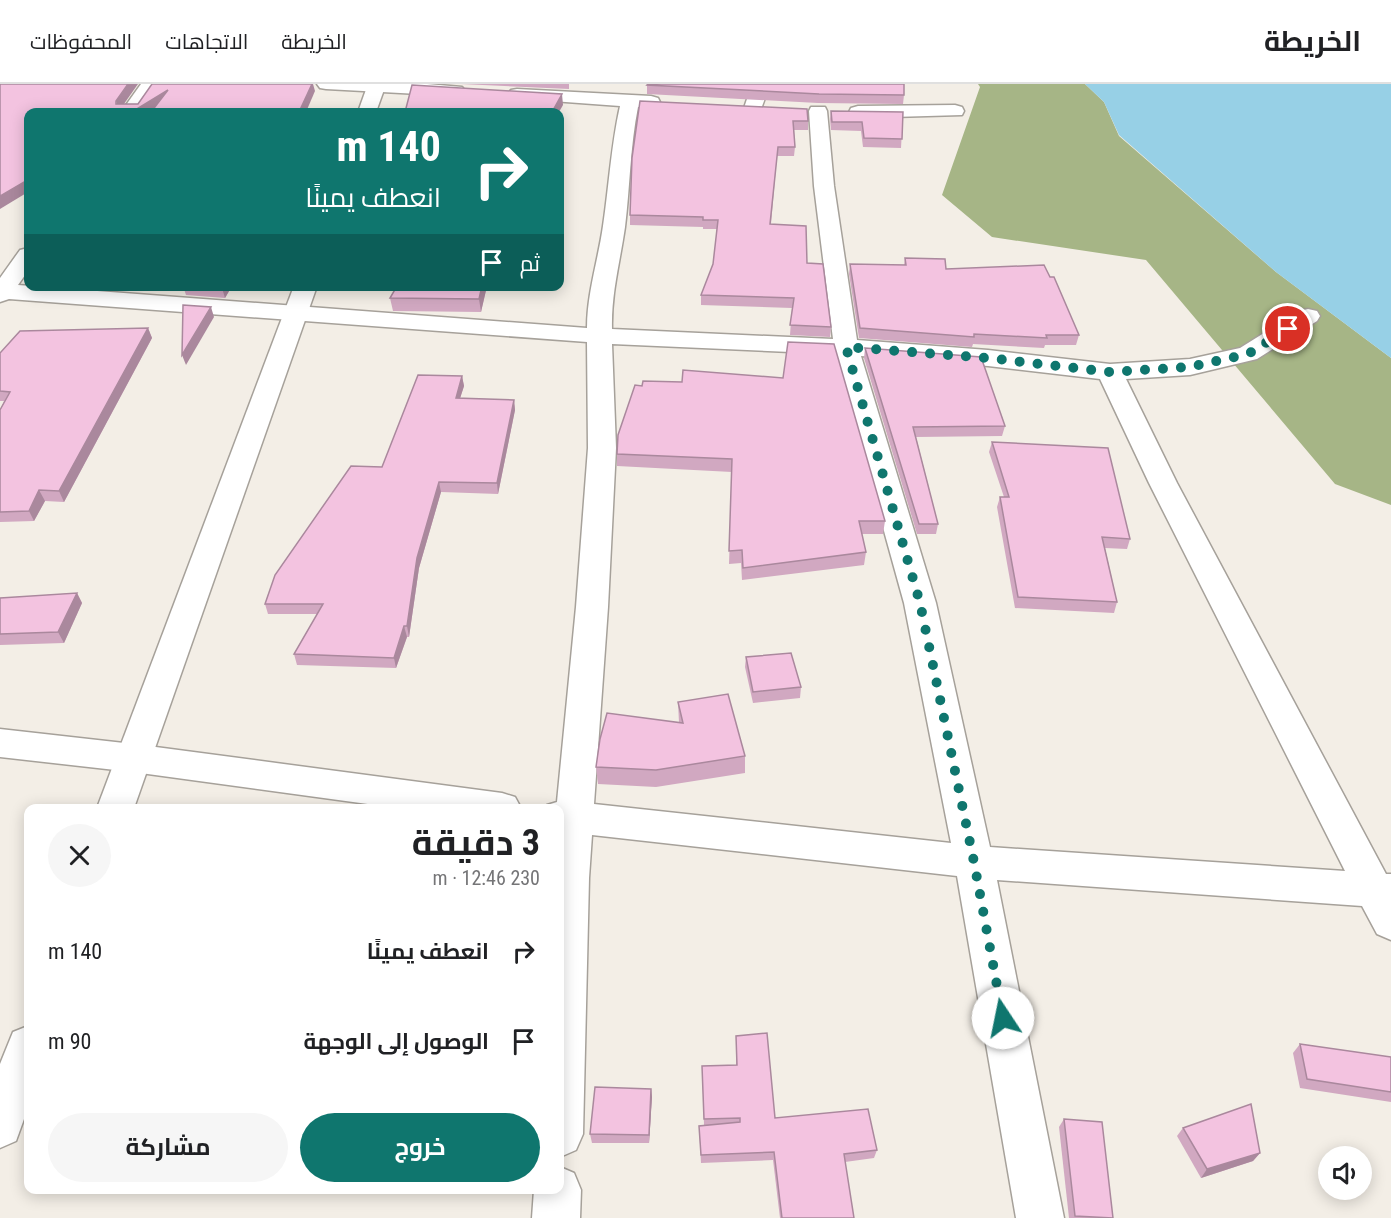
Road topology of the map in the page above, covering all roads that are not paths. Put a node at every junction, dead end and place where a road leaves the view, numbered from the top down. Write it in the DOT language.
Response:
graph roads {
  1 [pos="150,84"];
  2 [pos="326,84"];
  3 [pos="761,84"];
  4 [pos="376,85"];
  5 [pos="579,91"];
  6 [pos="479,92"];
  7 [pos="502,93"];
  8 [pos="630,101"];
  9 [pos="665,103"];
  10 [pos="732,107"];
  11 [pos="133,108"];
  12 [pos="368,108"];
  13 [pos="753,108"];
  14 [pos="775,109"];
  15 [pos="955,111"];
  16 [pos="24,261"];
  17 [pos="304,291"];
  18 [pos="1,293"];
  19 [pos="296,315"];
  20 [pos="1308,316"];
  21 [pos="600,336"];
  22 [pos="846,347"];
  23 [pos="1110,372"];
  24 [pos="0,743"];
  25 [pos="133,758"];
  26 [pos="116,804"];
  27 [pos="472,804"];
  28 [pos="567,817"];
  29 [pos="974,862"];
  30 [pos="1386,901"];
  31 [pos="564,1020"];
  32 [pos="24,1058"];
  33 [pos="0,1125"];
  34 [pos="557,1194"];
  35 [pos="556,1218"];
  36 [pos="1040,1218"];
  1 -- 11 [label="street"];
  2 -- 4 [label="street"];
  3 -- 13 [label="street"];
  4 -- 6 [label="street"];
  4 -- 12 [label="street"];
  5 -- 7 [label="street"];
  5 -- 8 [label="street"];
  8 -- 9 [label="street"];
  8 -- 21 [label="street"];
  10 -- 13 [label="street"];
  13 -- 14 [label="street"];
  15 -- 22 [label="street"];
  16 -- 18 [label="street"];
  17 -- 19 [label="street"];
  18 -- 19 [label="street"];
  19 -- 21 [label="street"];
  19 -- 25 [label="street"];
  20 -- 23 [label="street"];
  21 -- 22 [label="street"];
  21 -- 28 [label="street"];
  22 -- 23 [label="street"];
  22 -- 29 [label="street"];
  23 -- 30 [label="street"];
  24 -- 25 [label="street"];
  25 -- 26 [label="street"];
  25 -- 27 [label="street"];
  28 -- 29 [label="street"];
  28 -- 31 [label="street"];
  29 -- 30 [label="street"];
  29 -- 36 [label="street"];
  32 -- 33 [label="street"];
  34 -- 35 [label="street"];
}
